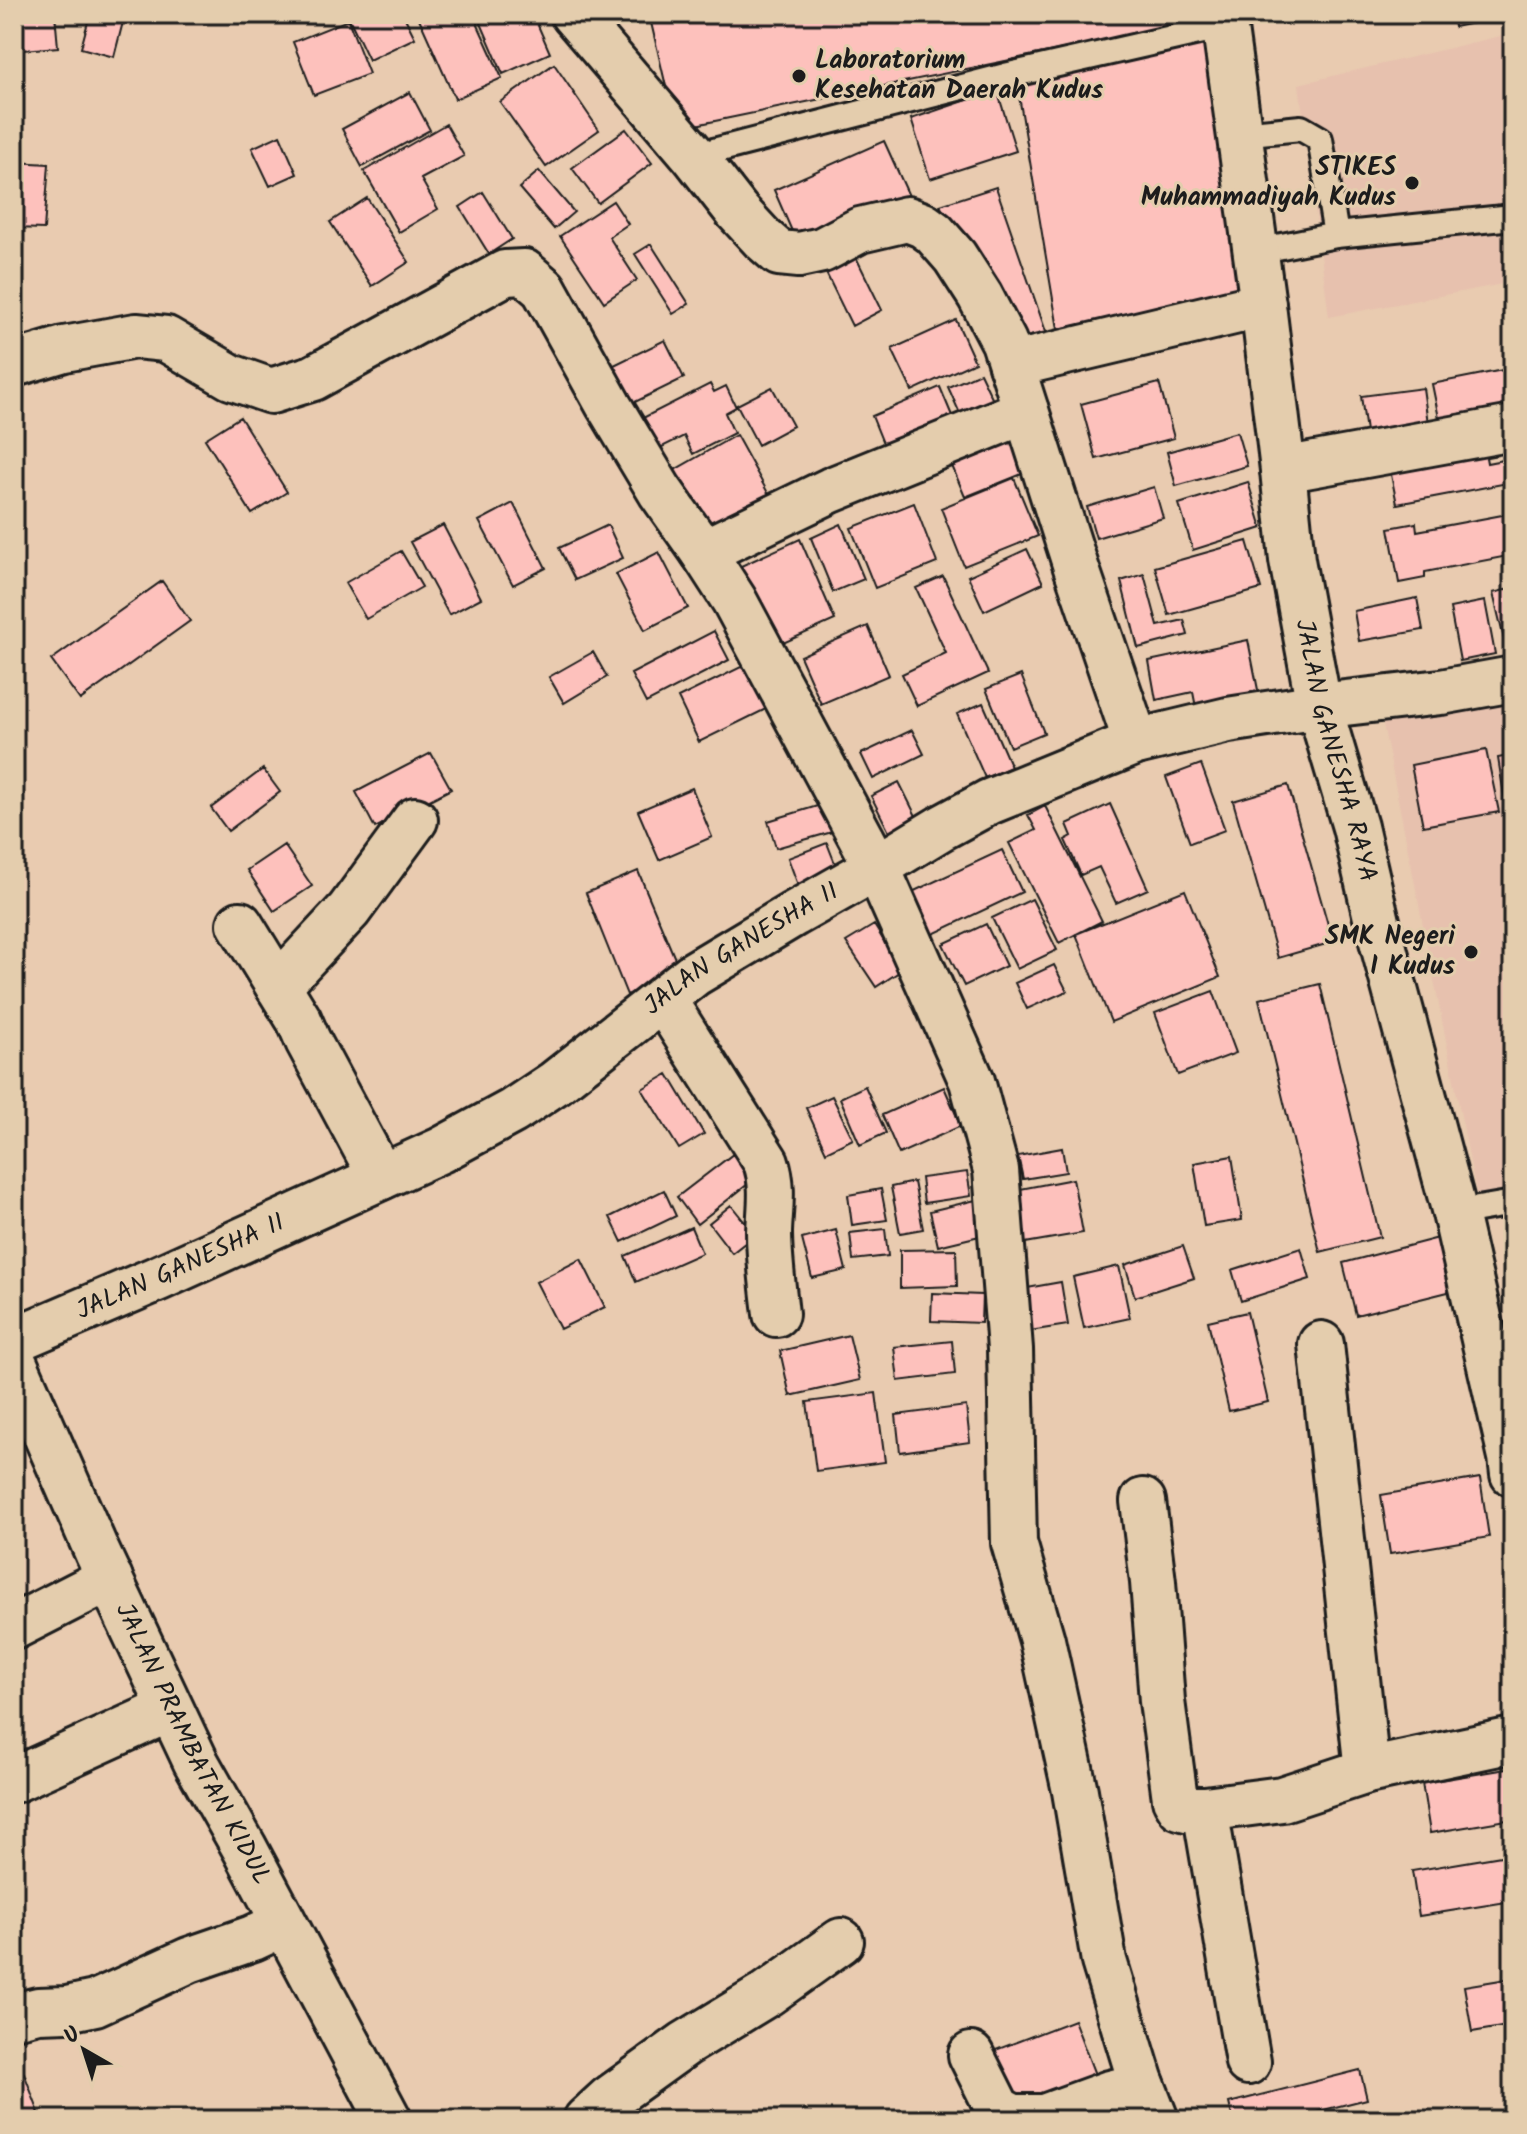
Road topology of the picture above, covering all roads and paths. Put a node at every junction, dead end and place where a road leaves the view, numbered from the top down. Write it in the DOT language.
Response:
graph roads {
  1 [pos="573,14"];
  2 [pos="1229,18"];
  3 [pos="1240,134"];
  4 [pos="694,156"];
  5 [pos="1513,217"];
  6 [pos="1336,235"];
  7 [pos="1257,251"];
  8 [pos="1263,305"];
  9 [pos="14,364"];
  10 [pos="1011,365"];
  11 [pos="1026,411"];
  12 [pos="1513,428"];
  13 [pos="1283,470"];
  14 [pos="703,552"];
  15 [pos="1513,679"];
  16 [pos="1319,706"];
  17 [pos="1136,742"];
  18 [pos="415,820"];
  19 [pos="877,867"];
  20 [pos="240,924"];
  21 [pos="278,986"];
  22 [pos="663,999"];
  23 [pos="381,1177"];
  24 [pos="1513,1203"];
  25 [pos="1455,1213"];
  26 [pos="776,1314"];
  27 [pos="14,1340"];
  28 [pos="1321,1344"];
  29 [pos="14,1362"];
  30 [pos="1513,1474"];
  31 [pos="1143,1501"];
  32 [pos="110,1578"];
  33 [pos="14,1627"];
  34 [pos="170,1709"];
  35 [pos="1513,1740"];
  36 [pos="1367,1771"];
  37 [pos="14,1780"];
  38 [pos="1205,1809"];
  39 [pos="283,1924"];
  40 [pos="841,1941"];
  41 [pos="14,2016"];
  42 [pos="971,2055"];
  43 [pos="1248,2062"];
  44 [pos="1149,2102"];
  45 [pos="389,2120"];
  46 [pos="586,2120"];
  1 -- 4 [label="street"];
  2 -- 3 [label="street, JALAN GANESHA RAYA"];
  2 -- 4 [label="lane"];
  3 -- 6 [label="lane"];
  3 -- 7 [label="street, JALAN GANESHA RAYA"];
  4 -- 10 [label="street"];
  5 -- 6 [label="lane"];
  6 -- 7 [label="lane"];
  7 -- 8 [label="street, JALAN GANESHA RAYA"];
  8 -- 10 [label="street"];
  8 -- 13 [label="street, JALAN GANESHA RAYA"];
  9 -- 14 [label="street"];
  10 -- 11 [label="street"];
  11 -- 14 [label="street"];
  11 -- 17 [label="street"];
  12 -- 13 [label="street"];
  13 -- 16 [label="street, JALAN GANESHA RAYA"];
  14 -- 19 [label="street"];
  15 -- 16 [label="street, JALAN GANESHA II"];
  16 -- 17 [label="street, JALAN GANESHA II"];
  16 -- 25 [label="street, JALAN GANESHA RAYA"];
  17 -- 19 [label="street, JALAN GANESHA II"];
  18 -- 21 [label="street"];
  19 -- 22 [label="street, JALAN GANESHA II"];
  19 -- 44 [label="street"];
  20 -- 21 [label="street"];
  21 -- 23 [label="street"];
  22 -- 23 [label="street, JALAN GANESHA II"];
  22 -- 26 [label="street"];
  23 -- 27 [label="street, JALAN GANESHA II"];
  24 -- 25 [label="lane"];
  25 -- 30 [label="street, JALAN GANESHA RAYA"];
  28 -- 36 [label="street"];
  29 -- 32 [label="street, JALAN PRAMBATAN KIDUL"];
  31 -- 38 [label="street"];
  32 -- 33 [label="street"];
  32 -- 34 [label="street, JALAN PRAMBATAN KIDUL"];
  34 -- 37 [label="street"];
  34 -- 39 [label="street, JALAN PRAMBATAN KIDUL"];
  35 -- 36 [label="street"];
  36 -- 38 [label="street"];
  38 -- 43 [label="street"];
  39 -- 41 [label="street"];
  39 -- 45 [label="street, JALAN PRAMBATAN KIDUL"];
  40 -- 46 [label="street"];
  42 -- 44 [label="street"];
}
